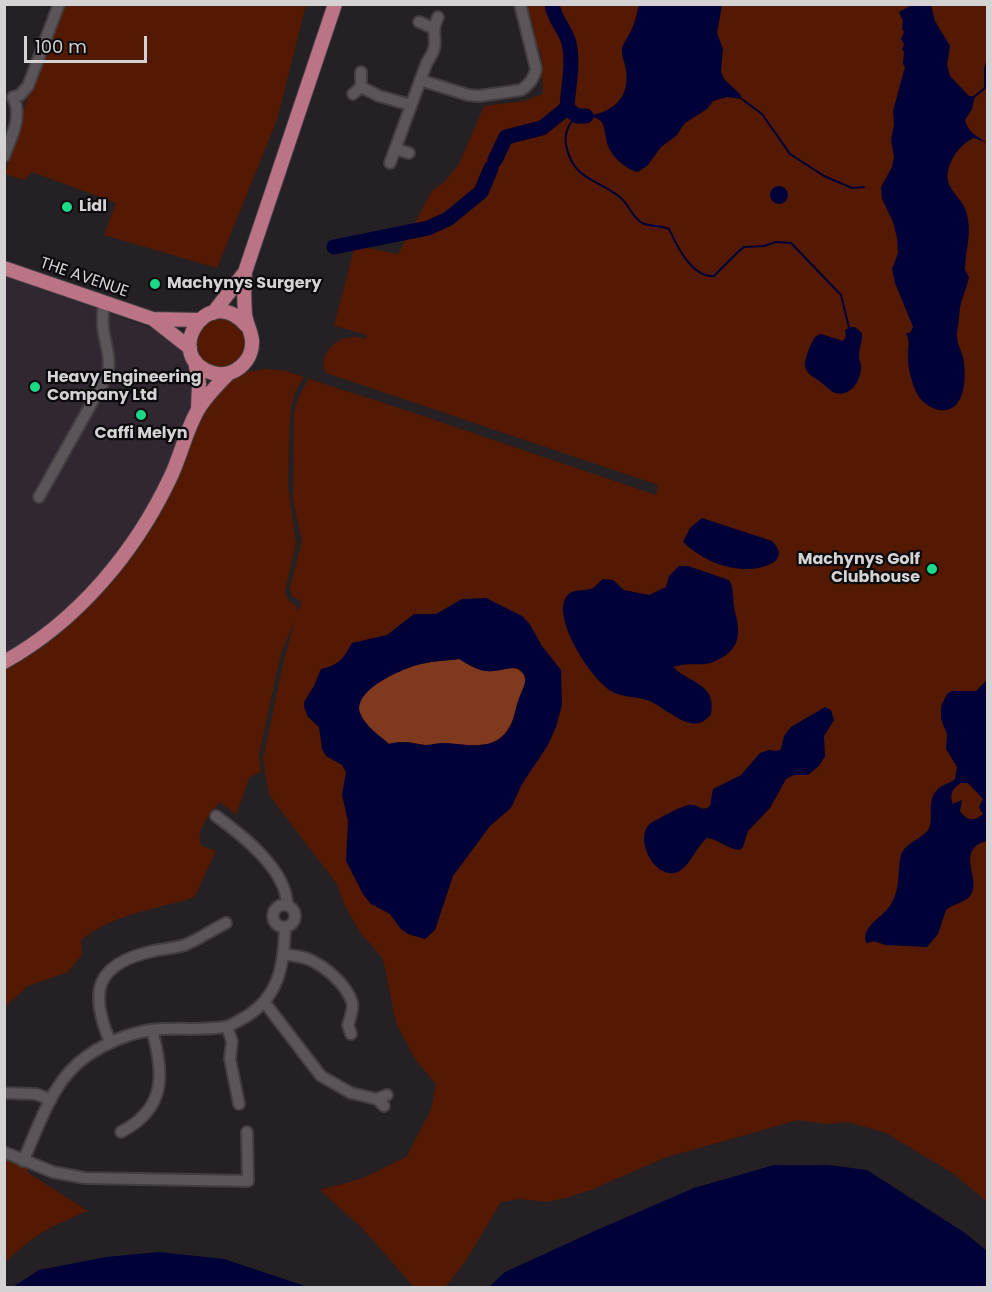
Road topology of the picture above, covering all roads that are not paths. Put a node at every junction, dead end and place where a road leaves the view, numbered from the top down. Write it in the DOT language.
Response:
graph roads {
  1 [pos="59,4"];
  2 [pos="335,4"];
  3 [pos="520,4"];
  4 [pos="438,17"];
  5 [pos="419,22"];
  6 [pos="433,27"];
  7 [pos="361,72"];
  8 [pos="420,80"];
  9 [pos="9,96"];
  10 [pos="411,105"];
  11 [pos="395,149"];
  12 [pos="409,153"];
  13 [pos="4,156"];
  14 [pos="390,163"];
  15 [pos="4,268"];
  16 [pos="245,272"];
  17 [pos="104,303"];
  18 [pos="213,313"];
  19 [pos="153,319"];
  20 [pos="199,320"];
  21 [pos="246,325"];
  22 [pos="192,354"];
  23 [pos="229,373"];
  24 [pos="198,409"];
  25 [pos="39,497"];
  26 [pos="4,662"];
  27 [pos="216,816"];
  28 [pos="230,921"];
  29 [pos="284,954"];
  30 [pos="265,1003"];
  31 [pos="227,1027"];
  32 [pos="345,1029"];
  33 [pos="152,1030"];
  34 [pos="110,1042"];
  35 [pos="4,1093"];
  36 [pos="51,1100"];
  37 [pos="383,1100"];
  38 [pos="239,1108"];
  39 [pos="246,1129"];
  40 [pos="118,1133"];
  41 [pos="4,1152"];
  42 [pos="23,1161"];
  1 -- 9 [label="street"];
  2 -- 16 [label="main road"];
  3 -- 8 [label="street"];
  4 -- 6 [label="street"];
  5 -- 6 [label="street"];
  6 -- 8 [label="street"];
  7 -- 10 [label="street"];
  8 -- 10 [label="street"];
  9 -- 13 [label="street"];
  10 -- 11 [label="street"];
  11 -- 12 [label="street"];
  11 -- 14 [label="street"];
  15 -- 17 [label="main road, THE AVENUE"];
  16 -- 18 [label="main road"];
  16 -- 21 [label="main road"];
  17 -- 19 [label="main road, THE AVENUE"];
  17 -- 25 [label="street"];
  18 -- 20 [label="main road"];
  18 -- 21 [label="main road"];
  19 -- 20 [label="main road, THE AVENUE"];
  19 -- 22 [label="main road, THE AVENUE"];
  20 -- 22 [label="main road"];
  21 -- 23 [label="main road"];
  22 -- 23 [label="main road"];
  22 -- 24 [label="main road"];
  23 -- 24 [label="main road"];
  24 -- 26 [label="main road"];
  27 -- 29 [label="street"];
  28 -- 34 [label="street"];
  29 -- 30 [label="street"];
  29 -- 32 [label="street"];
  30 -- 31 [label="street"];
  30 -- 37 [label="street"];
  31 -- 33 [label="street"];
  31 -- 38 [label="street"];
  33 -- 34 [label="street"];
  33 -- 40 [label="street"];
  34 -- 36 [label="street"];
  35 -- 36 [label="street"];
  36 -- 42 [label="street"];
  39 -- 42 [label="street"];
  41 -- 42 [label="street"];
}
